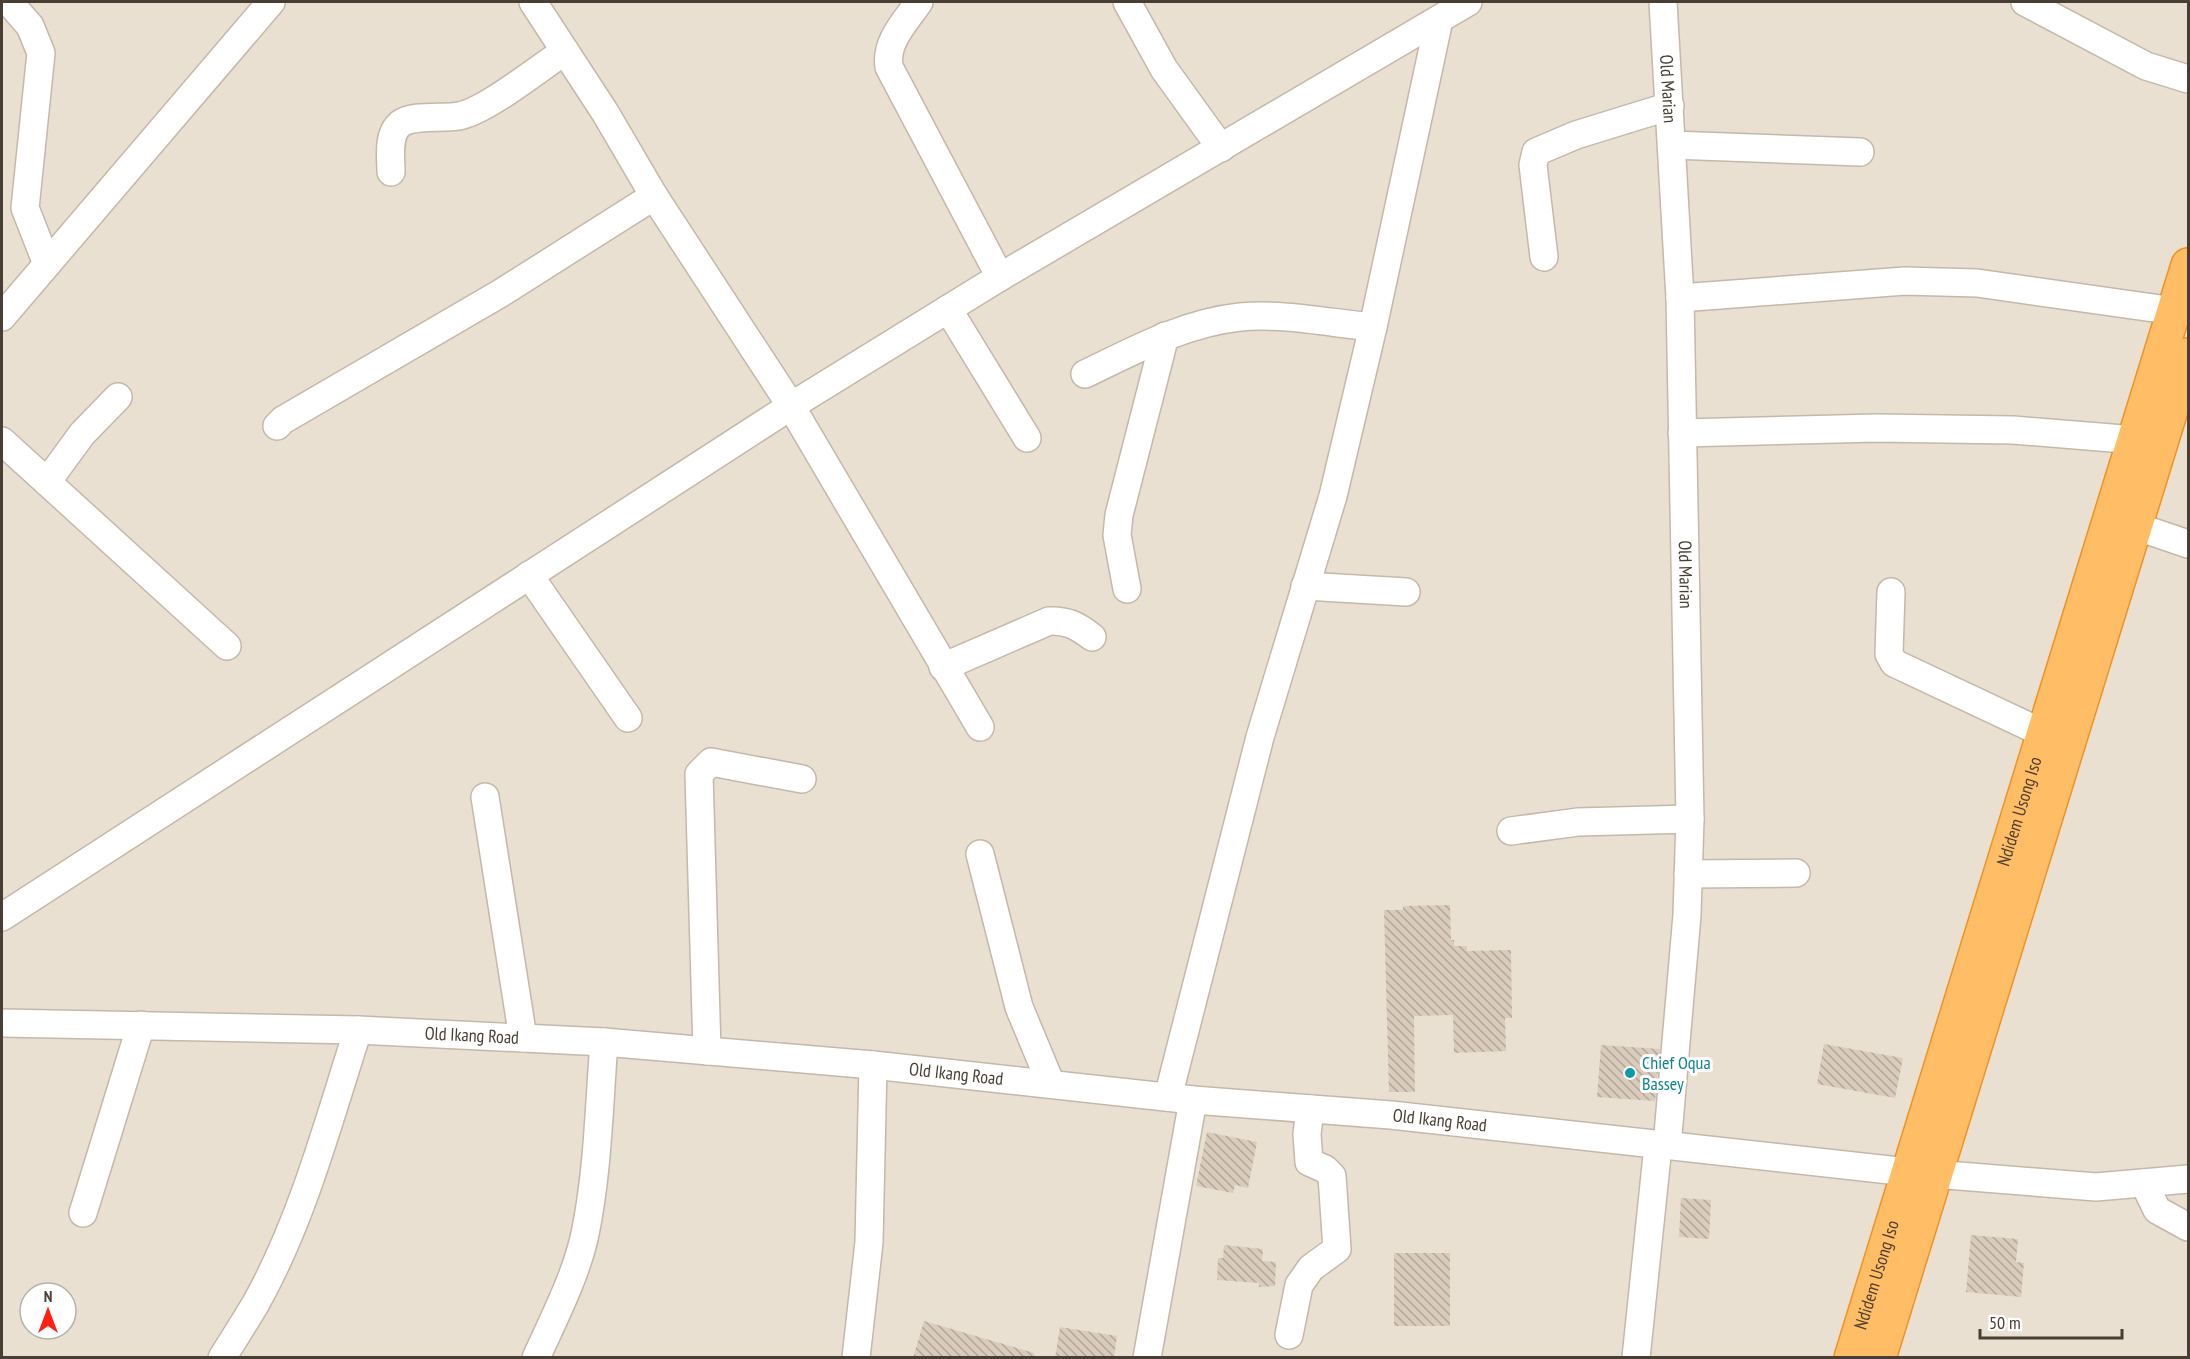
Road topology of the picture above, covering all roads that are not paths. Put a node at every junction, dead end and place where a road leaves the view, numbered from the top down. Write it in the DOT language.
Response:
graph roads {
  1 [pos="9,2"];
  2 [pos="271,2"];
  3 [pos="533,2"];
  4 [pos="919,2"];
  5 [pos="1126,2"];
  6 [pos="1468,2"];
  7 [pos="1663,2"];
  8 [pos="2025,2"];
  9 [pos="1439,20"];
  10 [pos="565,51"];
  11 [pos="2188,79"];
  12 [pos="1670,106"];
  13 [pos="1672,145"];
  14 [pos="1221,148"];
  15 [pos="1860,152"];
  16 [pos="391,172"];
  17 [pos="654,196"];
  18 [pos="1544,257"];
  19 [pos="47,264"];
  20 [pos="2188,265"];
  21 [pos="1000,277"];
  22 [pos="1680,298"];
  23 [pos="948,309"];
  24 [pos="2175,311"];
  25 [pos="2,317"];
  26 [pos="1373,327"];
  27 [pos="1165,336"];
  28 [pos="2188,355"];
  29 [pos="1085,374"];
  30 [pos="118,397"];
  31 [pos="790,406"];
  32 [pos="277,426"];
  33 [pos="1682,433"];
  34 [pos="1028,438"];
  35 [pos="2136,440"];
  36 [pos="2,441"];
  37 [pos="47,482"];
  38 [pos="2135,526"];
  39 [pos="2188,544"];
  40 [pos="529,575"];
  41 [pos="1305,586"];
  42 [pos="1127,589"];
  43 [pos="1406,592"];
  44 [pos="1891,592"];
  45 [pos="1092,637"];
  46 [pos="227,646"];
  47 [pos="943,667"];
  48 [pos="628,718"];
  49 [pos="980,727"];
  50 [pos="2045,734"];
  51 [pos="802,779"];
  52 [pos="485,797"];
  53 [pos="1690,819"];
  54 [pos="1511,831"];
  55 [pos="980,854"];
  56 [pos="1796,873"];
  57 [pos="1688,874"];
  58 [pos="2,916"];
  59 [pos="2,1023"];
  60 [pos="141,1025"];
  61 [pos="358,1030"];
  62 [pos="523,1038"];
  63 [pos="604,1042"];
  64 [pos="707,1051"];
  65 [pos="873,1065"];
  66 [pos="1051,1084"];
  67 [pos="1180,1098"];
  68 [pos="1310,1109"];
  69 [pos="1662,1146"];
  70 [pos="1921,1173"];
  71 [pos="2188,1179"];
  72 [pos="2144,1183"];
  73 [pos="83,1213"];
  74 [pos="2188,1227"];
  75 [pos="1289,1335"];
  76 [pos="222,1358"];
  77 [pos="536,1358"];
  78 [pos="856,1358"];
  79 [pos="1147,1358"];
  80 [pos="1636,1358"];
  81 [pos="1851,1358"];
  82 [pos="1879,1358"];
  1 -- 19 [label="street"];
  2 -- 19 [label="street"];
  3 -- 10 [label="street"];
  4 -- 21 [label="street"];
  5 -- 14 [label="street"];
  6 -- 9 [label="street"];
  7 -- 12 [label="street, Old Marian"];
  8 -- 11 [label="street"];
  9 -- 14 [label="street"];
  9 -- 26 [label="street"];
  10 -- 16 [label="street"];
  10 -- 17 [label="street"];
  12 -- 13 [label="street, Old Marian"];
  12 -- 18 [label="street"];
  13 -- 15 [label="street"];
  13 -- 22 [label="street, Old Marian"];
  14 -- 21 [label="street"];
  17 -- 31 [label="street"];
  17 -- 32 [label="street"];
  19 -- 25 [label="street"];
  20 -- 24 [label="highway, Ndidem Usong Iso"];
  21 -- 23 [label="street"];
  22 -- 24 [label="street"];
  22 -- 33 [label="street, Old Marian"];
  23 -- 31 [label="street"];
  23 -- 34 [label="street"];
  24 -- 35 [label="highway, Ndidem Usong Iso"];
  26 -- 27 [label="street"];
  26 -- 41 [label="street"];
  27 -- 29 [label="street"];
  27 -- 42 [label="street"];
  28 -- 38 [label="highway, Ndidem Usong Iso"];
  30 -- 37 [label="street"];
  31 -- 40 [label="street"];
  31 -- 47 [label="street"];
  33 -- 35 [label="street"];
  33 -- 53 [label="street, Old Marian"];
  35 -- 50 [label="highway, Ndidem Usong Iso"];
  36 -- 37 [label="street"];
  37 -- 46 [label="street"];
  38 -- 39 [label="street"];
  38 -- 70 [label="highway, Ndidem Usong Iso"];
  40 -- 48 [label="street"];
  40 -- 58 [label="street"];
  41 -- 43 [label="street"];
  41 -- 67 [label="street"];
  44 -- 50 [label="street"];
  45 -- 47 [label="street"];
  47 -- 49 [label="street"];
  50 -- 70 [label="highway, Ndidem Usong Iso"];
  51 -- 64 [label="street"];
  52 -- 62 [label="street"];
  53 -- 54 [label="street"];
  53 -- 57 [label="street, Old Marian"];
  55 -- 66 [label="street"];
  56 -- 57 [label="street"];
  57 -- 69 [label="street, Old Marian"];
  59 -- 60 [label="street, Old Ikang Road"];
  60 -- 61 [label="street, Old Ikang Road"];
  60 -- 73 [label="street"];
  61 -- 62 [label="street, Old Ikang Road"];
  61 -- 76 [label="street"];
  62 -- 63 [label="street, Old Ikang Road"];
  63 -- 64 [label="street, Old Ikang Road"];
  63 -- 77 [label="street"];
  64 -- 65 [label="street, Old Ikang Road"];
  65 -- 66 [label="street, Old Ikang Road"];
  65 -- 78 [label="street"];
  66 -- 67 [label="street, Old Ikang Road"];
  67 -- 68 [label="street, Old Ikang Road"];
  67 -- 79 [label="street"];
  68 -- 69 [label="street, Old Ikang Road"];
  68 -- 75 [label="street"];
  69 -- 70 [label="street, Old Ikang Road"];
  69 -- 80 [label="street, Old Marian"];
  70 -- 72 [label="street, Old Ikang Road"];
  70 -- 81 [label="highway, Ndidem Usong Iso"];
  70 -- 82 [label="highway, Ndidem Usong Iso"];
  71 -- 72 [label="street, Old Ikang Road"];
  72 -- 74 [label="street"];
}
